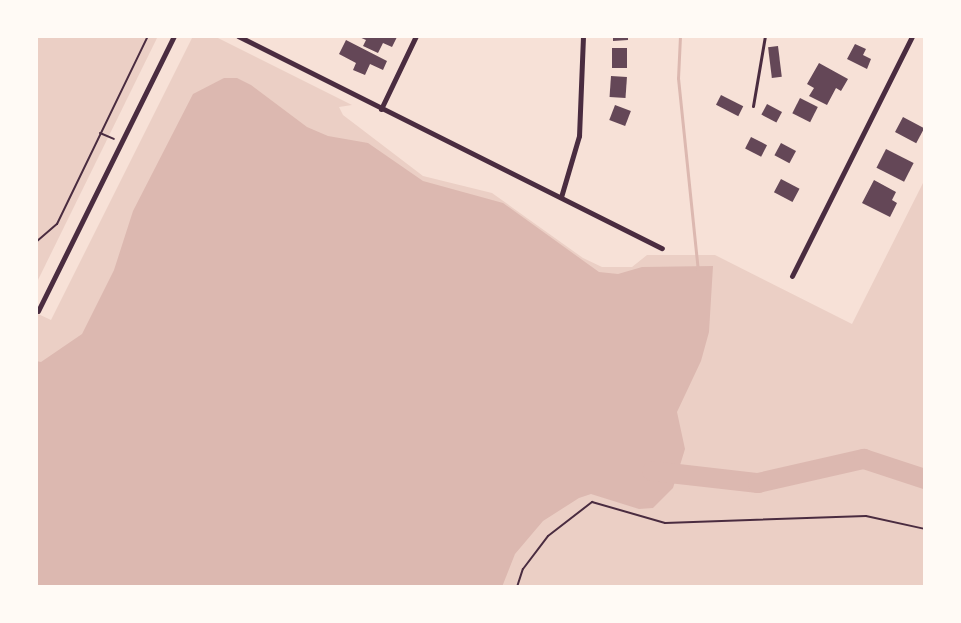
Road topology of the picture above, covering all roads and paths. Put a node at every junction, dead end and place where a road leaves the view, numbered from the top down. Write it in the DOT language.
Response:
graph roads {
  1 [pos="148,36"];
  2 [pos="174,36"];
  3 [pos="238,36"];
  4 [pos="416,36"];
  5 [pos="583,36"];
  6 [pos="765,36"];
  7 [pos="912,36"];
  8 [pos="753,106"];
  9 [pos="381,109"];
  10 [pos="100,133"];
  11 [pos="121,142"];
  12 [pos="561,197"];
  13 [pos="36,242"];
  14 [pos="662,248"];
  15 [pos="792,276"];
  16 [pos="39,311"];
  17 [pos="925,529"];
  18 [pos="517,587"];
  1 -- 10 [label="path"];
  2 -- 11 [label="street"];
  3 -- 9 [label="street"];
  4 -- 9 [label="street"];
  5 -- 12 [label="street"];
  6 -- 8 [label="lane"];
  7 -- 15 [label="street"];
  9 -- 12 [label="street"];
  10 -- 11 [label="path"];
  10 -- 13 [label="path"];
  11 -- 16 [label="street"];
  12 -- 14 [label="street"];
  17 -- 18 [label="path"];
}
